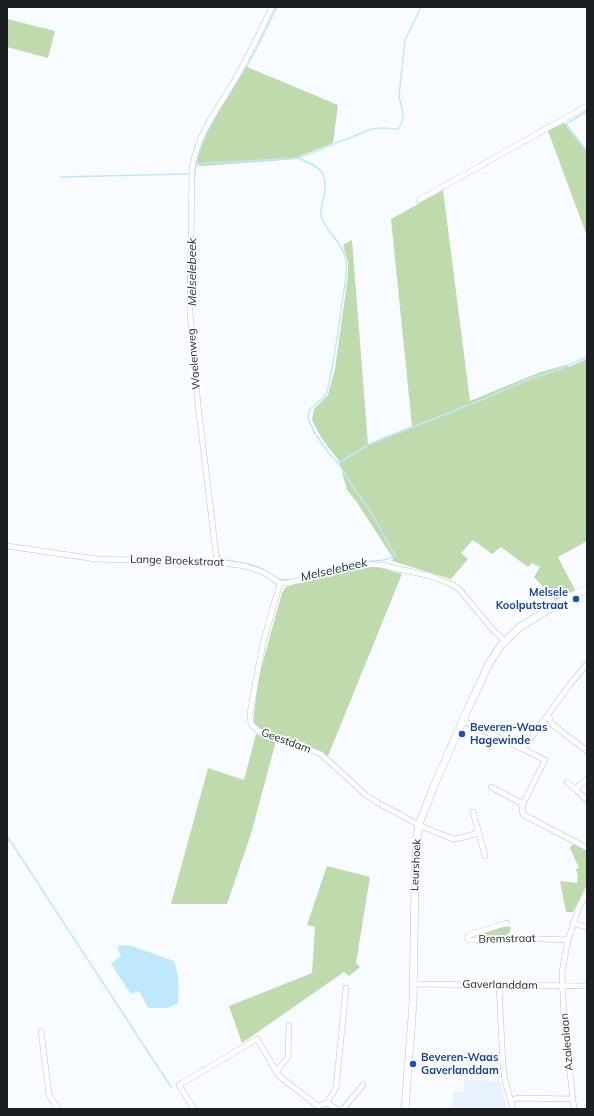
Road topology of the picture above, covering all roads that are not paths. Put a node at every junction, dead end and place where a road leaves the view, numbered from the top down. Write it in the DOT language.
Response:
graph roads {
  1 [pos="272,7"];
  2 [pos="587,106"];
  3 [pos="419,200"];
  4 [pos="7,546"];
  5 [pos="216,562"];
  6 [pos="280,583"];
  7 [pos="587,589"];
  8 [pos="505,641"];
  9 [pos="587,664"];
  10 [pos="548,715"];
  11 [pos="463,721"];
  12 [pos="523,749"];
  13 [pos="587,751"];
  14 [pos="587,779"];
  15 [pos="567,782"];
  16 [pos="491,787"];
  17 [pos="575,789"];
  18 [pos="587,800"];
  19 [pos="522,804"];
  20 [pos="472,812"];
  21 [pos="420,824"];
  22 [pos="478,833"];
  23 [pos="587,848"];
  24 [pos="485,856"];
  25 [pos="587,892"];
  26 [pos="507,923"];
  27 [pos="573,923"];
  28 [pos="587,927"];
  29 [pos="568,940"];
  30 [pos="414,984"];
  31 [pos="499,986"];
  32 [pos="562,986"];
  33 [pos="587,986"];
  34 [pos="346,988"];
  35 [pos="289,1025"];
  36 [pos="41,1031"];
  37 [pos="276,1072"];
  38 [pos="363,1085"];
  39 [pos="572,1098"];
  40 [pos="510,1100"];
  41 [pos="327,1103"];
  42 [pos="59,1109"];
  43 [pos="194,1109"];
  44 [pos="336,1109"];
  45 [pos="343,1109"];
  46 [pos="406,1109"];
  47 [pos="513,1109"];
  48 [pos="574,1109"];
  1 -- 5 [label="street, Waelenweg"];
  2 -- 3 [label="street"];
  4 -- 5 [label="street, Lange Broekstraat"];
  5 -- 6 [label="street, Lange Broekstraat"];
  6 -- 8 [label="street"];
  6 -- 21 [label="street, Geestdam"];
  7 -- 8 [label="street, Leurshoek"];
  8 -- 11 [label="street, Leurshoek"];
  9 -- 10 [label="street"];
  10 -- 12 [label="street"];
  10 -- 13 [label="street"];
  11 -- 12 [label="street"];
  11 -- 21 [label="street, Leurshoek"];
  12 -- 19 [label="street"];
  14 -- 17 [label="street"];
  15 -- 17 [label="street"];
  16 -- 19 [label="street"];
  17 -- 18 [label="street"];
  19 -- 23 [label="street"];
  20 -- 22 [label="street"];
  21 -- 22 [label="street, Geestdam"];
  21 -- 30 [label="street, Leurshoek"];
  22 -- 24 [label="street"];
  25 -- 27 [label="street"];
  26 -- 29 [label="street, Bremstraat"];
  27 -- 28 [label="street"];
  27 -- 29 [label="street"];
  29 -- 32 [label="street"];
  30 -- 31 [label="street, Gaverlanddam"];
  30 -- 46 [label="street, Leurshoek"];
  31 -- 32 [label="street, Gaverlanddam"];
  31 -- 40 [label="street"];
  32 -- 33 [label="street, Gaverlanddam"];
  32 -- 39 [label="street, Azalealaan"];
  34 -- 41 [label="street"];
  35 -- 37 [label="street"];
  36 -- 42 [label="street"];
  37 -- 41 [label="street"];
  37 -- 43 [label="street"];
  38 -- 45 [label="street"];
  39 -- 40 [label="street"];
  39 -- 48 [label="street, Azalealaan"];
  40 -- 47 [label="street"];
  41 -- 44 [label="street"];
}
